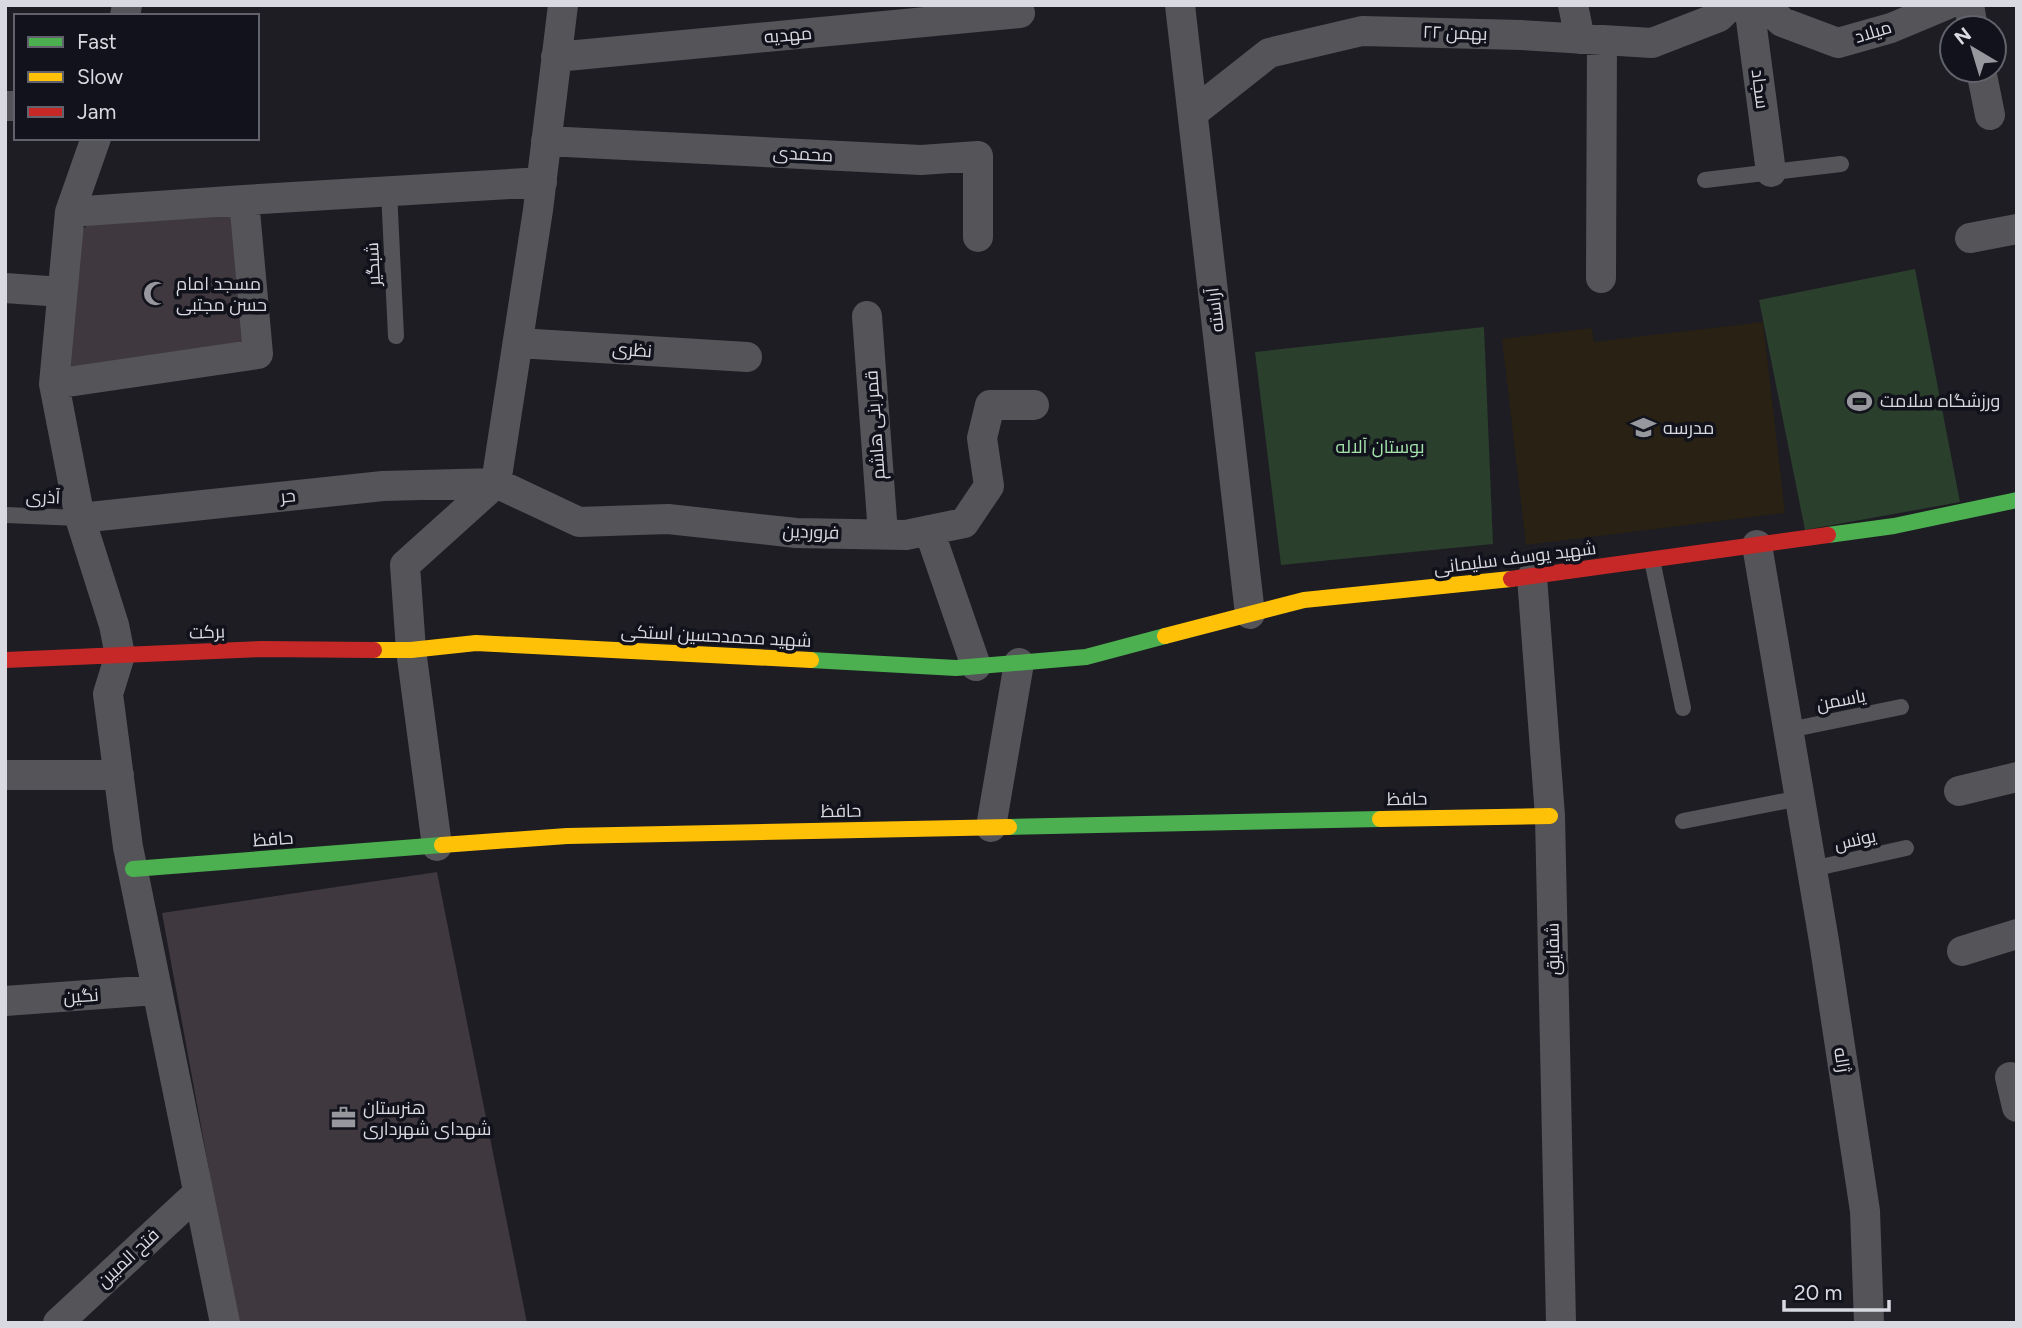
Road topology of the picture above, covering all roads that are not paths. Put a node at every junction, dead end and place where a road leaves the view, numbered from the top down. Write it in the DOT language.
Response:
graph roads {
  1 [pos="563,5"];
  2 [pos="1180,5"];
  3 [pos="1573,5"];
  4 [pos="1731,5"];
  5 [pos="1749,5"];
  6 [pos="1764,5"];
  7 [pos="1946,5"];
  8 [pos="1020,13"];
  9 [pos="1591,39"];
  10 [pos="556,57"];
  11 [pos="1984,84"];
  12 [pos="1193,113"];
  13 [pos="1990,115"];
  14 [pos="95,140"];
  15 [pos="546,141"];
  16 [pos="1842,164"];
  17 [pos="1771,172"];
  18 [pos="1705,180"];
  19 [pos="542,182"];
  20 [pos="389,191"];
  21 [pos="244,200"];
  22 [pos="70,212"];
  23 [pos="2017,229"];
  24 [pos="978,237"];
  25 [pos="1970,238"];
  26 [pos="1601,278"];
  27 [pos="5,288"];
  28 [pos="62,292"];
  29 [pos="867,316"];
  30 [pos="396,336"];
  31 [pos="518,342"];
  32 [pos="747,357"];
  33 [pos="54,384"];
  34 [pos="1034,405"];
  35 [pos="496,483"];
  36 [pos="2015,507"];
  37 [pos="5,515"];
  38 [pos="80,518"];
  39 [pos="929,530"];
  40 [pos="883,534"];
  41 [pos="1757,545"];
  42 [pos="1652,560"];
  43 [pos="1532,577"];
  44 [pos="1250,614"];
  45 [pos="411,650"];
  46 [pos="120,655"];
  47 [pos="5,660"];
  48 [pos="1019,663"];
  49 [pos="976,666"];
  50 [pos="1901,707"];
  51 [pos="1683,708"];
  52 [pos="1789,730"];
  53 [pos="5,775"];
  54 [pos="119,775"];
  55 [pos="2017,777"];
  56 [pos="1959,792"];
  57 [pos="1800,798"];
  58 [pos="1550,816"];
  59 [pos="1683,821"];
  60 [pos="991,827"];
  61 [pos="437,846"];
  62 [pos="1906,848"];
  63 [pos="133,869"];
  64 [pos="1812,869"];
  65 [pos="2017,934"];
  66 [pos="1962,951"];
  67 [pos="156,990"];
  68 [pos="5,1001"];
  69 [pos="2010,1077"];
  70 [pos="2017,1107"];
  71 [pos="198,1193"];
  72 [pos="58,1323"];
  73 [pos="225,1323"];
  74 [pos="1561,1323"];
  75 [pos="1870,1323"];
  1 -- 10 [label="street"];
  2 -- 12 [label="street, آراسته"];
  3 -- 9 [label="street"];
  4 -- 9 [label="street, ۲۲ بهمن"];
  5 -- 17 [label="street, سجاد"];
  6 -- 7 [label="street, میلاد"];
  8 -- 10 [label="street, مهدیه"];
  9 -- 12 [label="street, ۲۲ بهمن"];
  9 -- 26 [label="street"];
  10 -- 15 [label="street"];
  11 -- 13 [label="street"];
  12 -- 44 [label="street, آراسته"];
  14 -- 22 [label="street"];
  15 -- 19 [label="street"];
  15 -- 24 [label="street, محمدی"];
  16 -- 17 [label="lane"];
  17 -- 18 [label="lane"];
  19 -- 20 [label="street"];
  19 -- 31 [label="street"];
  20 -- 21 [label="street"];
  20 -- 30 [label="lane, شبگیر"];
  21 -- 22 [label="street"];
  21 -- 33 [label="street"];
  22 -- 28 [label="street"];
  23 -- 25 [label="street"];
  27 -- 28 [label="street"];
  28 -- 33 [label="street"];
  29 -- 40 [label="street, قمر بنی هاشم"];
  31 -- 32 [label="street, نظری"];
  31 -- 35 [label="street"];
  33 -- 38 [label="street"];
  34 -- 39 [label="street, فروردین"];
  35 -- 38 [label="street, حر"];
  35 -- 40 [label="street, فروردین"];
  35 -- 45 [label="street"];
  36 -- 41 [label="street, شهید یوسف سلیمانی"];
  37 -- 38 [label="lane, آذری"];
  38 -- 46 [label="street"];
  39 -- 40 [label="street, فروردین"];
  39 -- 49 [label="street"];
  41 -- 42 [label="street, شهید یوسف سلیمانی"];
  41 -- 52 [label="street, ژاله"];
  42 -- 43 [label="street, شهید یوسف سلیمانی"];
  42 -- 51 [label="lane"];
  43 -- 44 [label="street, شهید یوسف سلیمانی"];
  43 -- 58 [label="street, شقایق"];
  44 -- 48 [label="street, شهید یوسف سلیمانی"];
  45 -- 46 [label="street, برکت"];
  45 -- 49 [label="street, شهید محمدحسین استکی"];
  45 -- 61 [label="street"];
  46 -- 47 [label="street, برکت"];
  46 -- 54 [label="street"];
  48 -- 49 [label="street, شهید محمدحسین استکی"];
  48 -- 60 [label="street"];
  50 -- 52 [label="lane, یاسمن"];
  52 -- 57 [label="street, ژاله"];
  53 -- 54 [label="street"];
  54 -- 63 [label="street"];
  55 -- 56 [label="street"];
  57 -- 59 [label="lane"];
  57 -- 64 [label="street, ژاله"];
  58 -- 60 [label="street, حافظ"];
  58 -- 74 [label="street, شقایق"];
  60 -- 61 [label="street, حافظ"];
  61 -- 63 [label="street, حافظ"];
  62 -- 64 [label="lane, یونس"];
  63 -- 67 [label="street"];
  64 -- 75 [label="street, ژاله"];
  65 -- 66 [label="street"];
  67 -- 68 [label="street, نگین"];
  67 -- 71 [label="street"];
  69 -- 70 [label="street"];
  71 -- 72 [label="street, فتح المبین"];
  71 -- 73 [label="street"];
}
